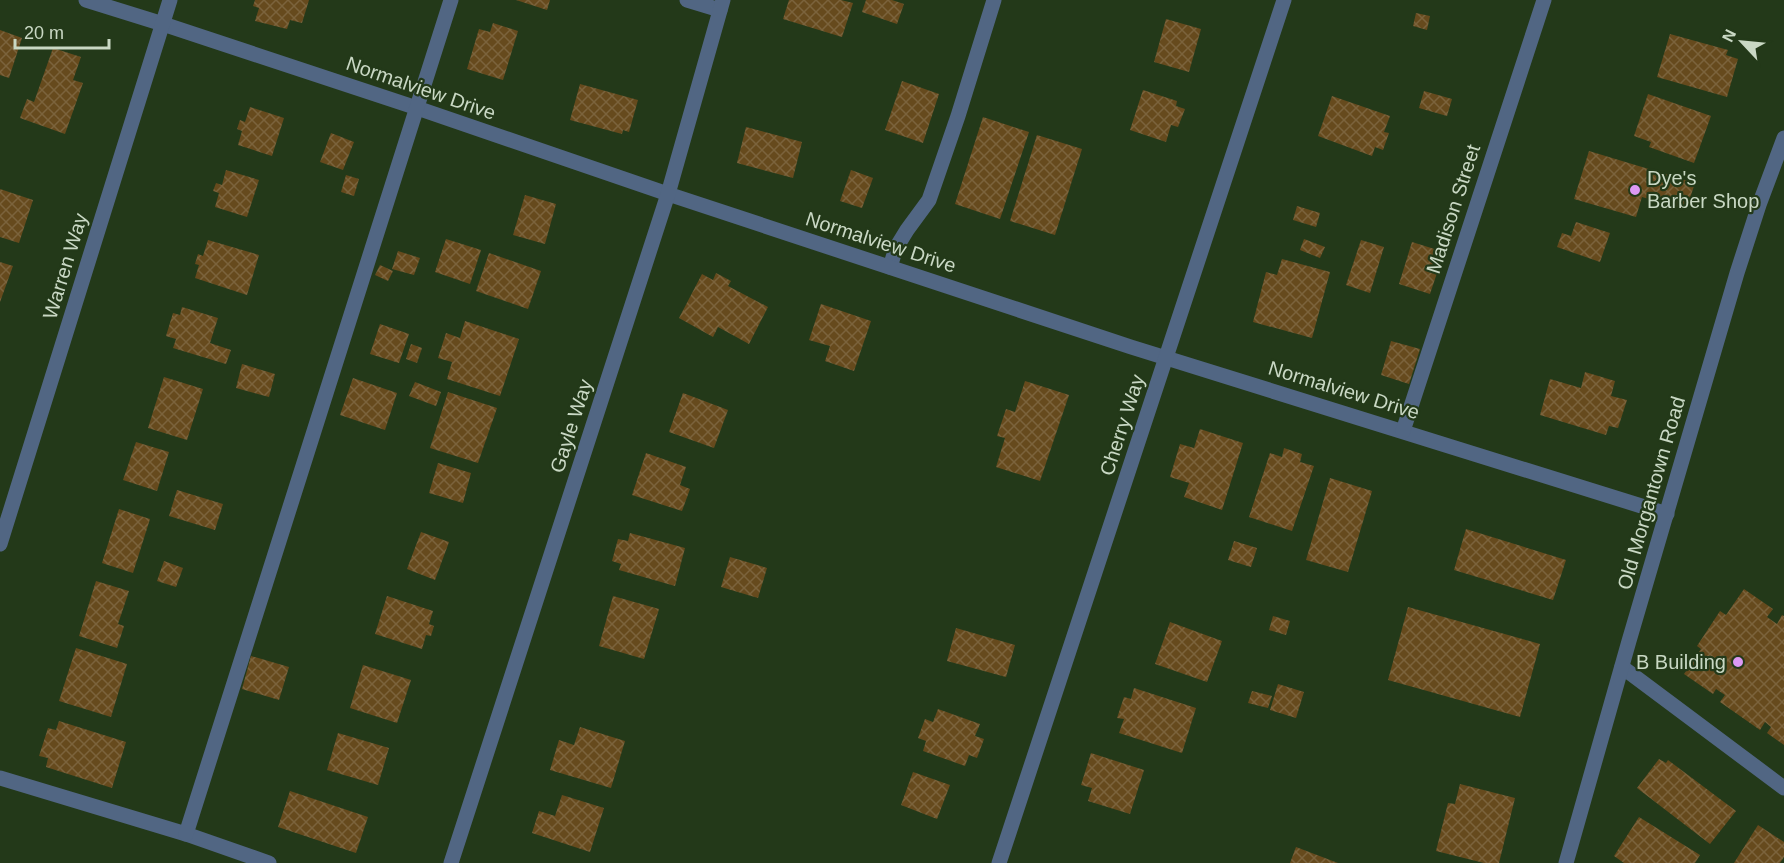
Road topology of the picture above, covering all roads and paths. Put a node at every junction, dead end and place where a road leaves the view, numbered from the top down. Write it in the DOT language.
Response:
graph roads {
  1 [pos="86,0"];
  2 [pos="170,0"];
  3 [pos="451,0"];
  4 [pos="687,0"];
  5 [pos="994,0"];
  6 [pos="1284,0"];
  7 [pos="1544,0"];
  8 [pos="721,5"];
  9 [pos="162,24"];
  10 [pos="417,108"];
  11 [pos="1784,138"];
  12 [pos="668,194"];
  13 [pos="890,267"];
  14 [pos="1166,358"];
  15 [pos="1403,431"];
  16 [pos="1667,514"];
  17 [pos="0,544"];
  18 [pos="1622,667"];
  19 [pos="0,778"];
  20 [pos="1784,788"];
  21 [pos="186,834"];
  22 [pos="269,863"];
  23 [pos="451,863"];
  24 [pos="999,863"];
  25 [pos="1566,863"];
  1 -- 9 [label="street, Normalview Drive"];
  2 -- 9 [label="street, Warren Way"];
  3 -- 10 [label="street"];
  4 -- 8 [label="street"];
  5 -- 13 [label="street"];
  6 -- 14 [label="street, Cherry Way"];
  7 -- 15 [label="street, Madison Street"];
  8 -- 12 [label="street, Gayle Way"];
  9 -- 10 [label="street, Normalview Drive"];
  9 -- 17 [label="street, Warren Way"];
  10 -- 12 [label="street, Normalview Drive"];
  10 -- 21 [label="street"];
  11 -- 16 [label="street, Old Morgantown Road"];
  12 -- 13 [label="street, Normalview Drive"];
  12 -- 23 [label="street, Gayle Way"];
  13 -- 14 [label="street, Normalview Drive"];
  14 -- 15 [label="street, Normalview Drive"];
  14 -- 24 [label="street, Cherry Way"];
  15 -- 16 [label="street, Normalview Drive"];
  16 -- 18 [label="street, Old Morgantown Road"];
  18 -- 20 [label="street"];
  18 -- 25 [label="street, Old Morgantown Road"];
  19 -- 21 [label="street"];
  21 -- 22 [label="street"];
}
